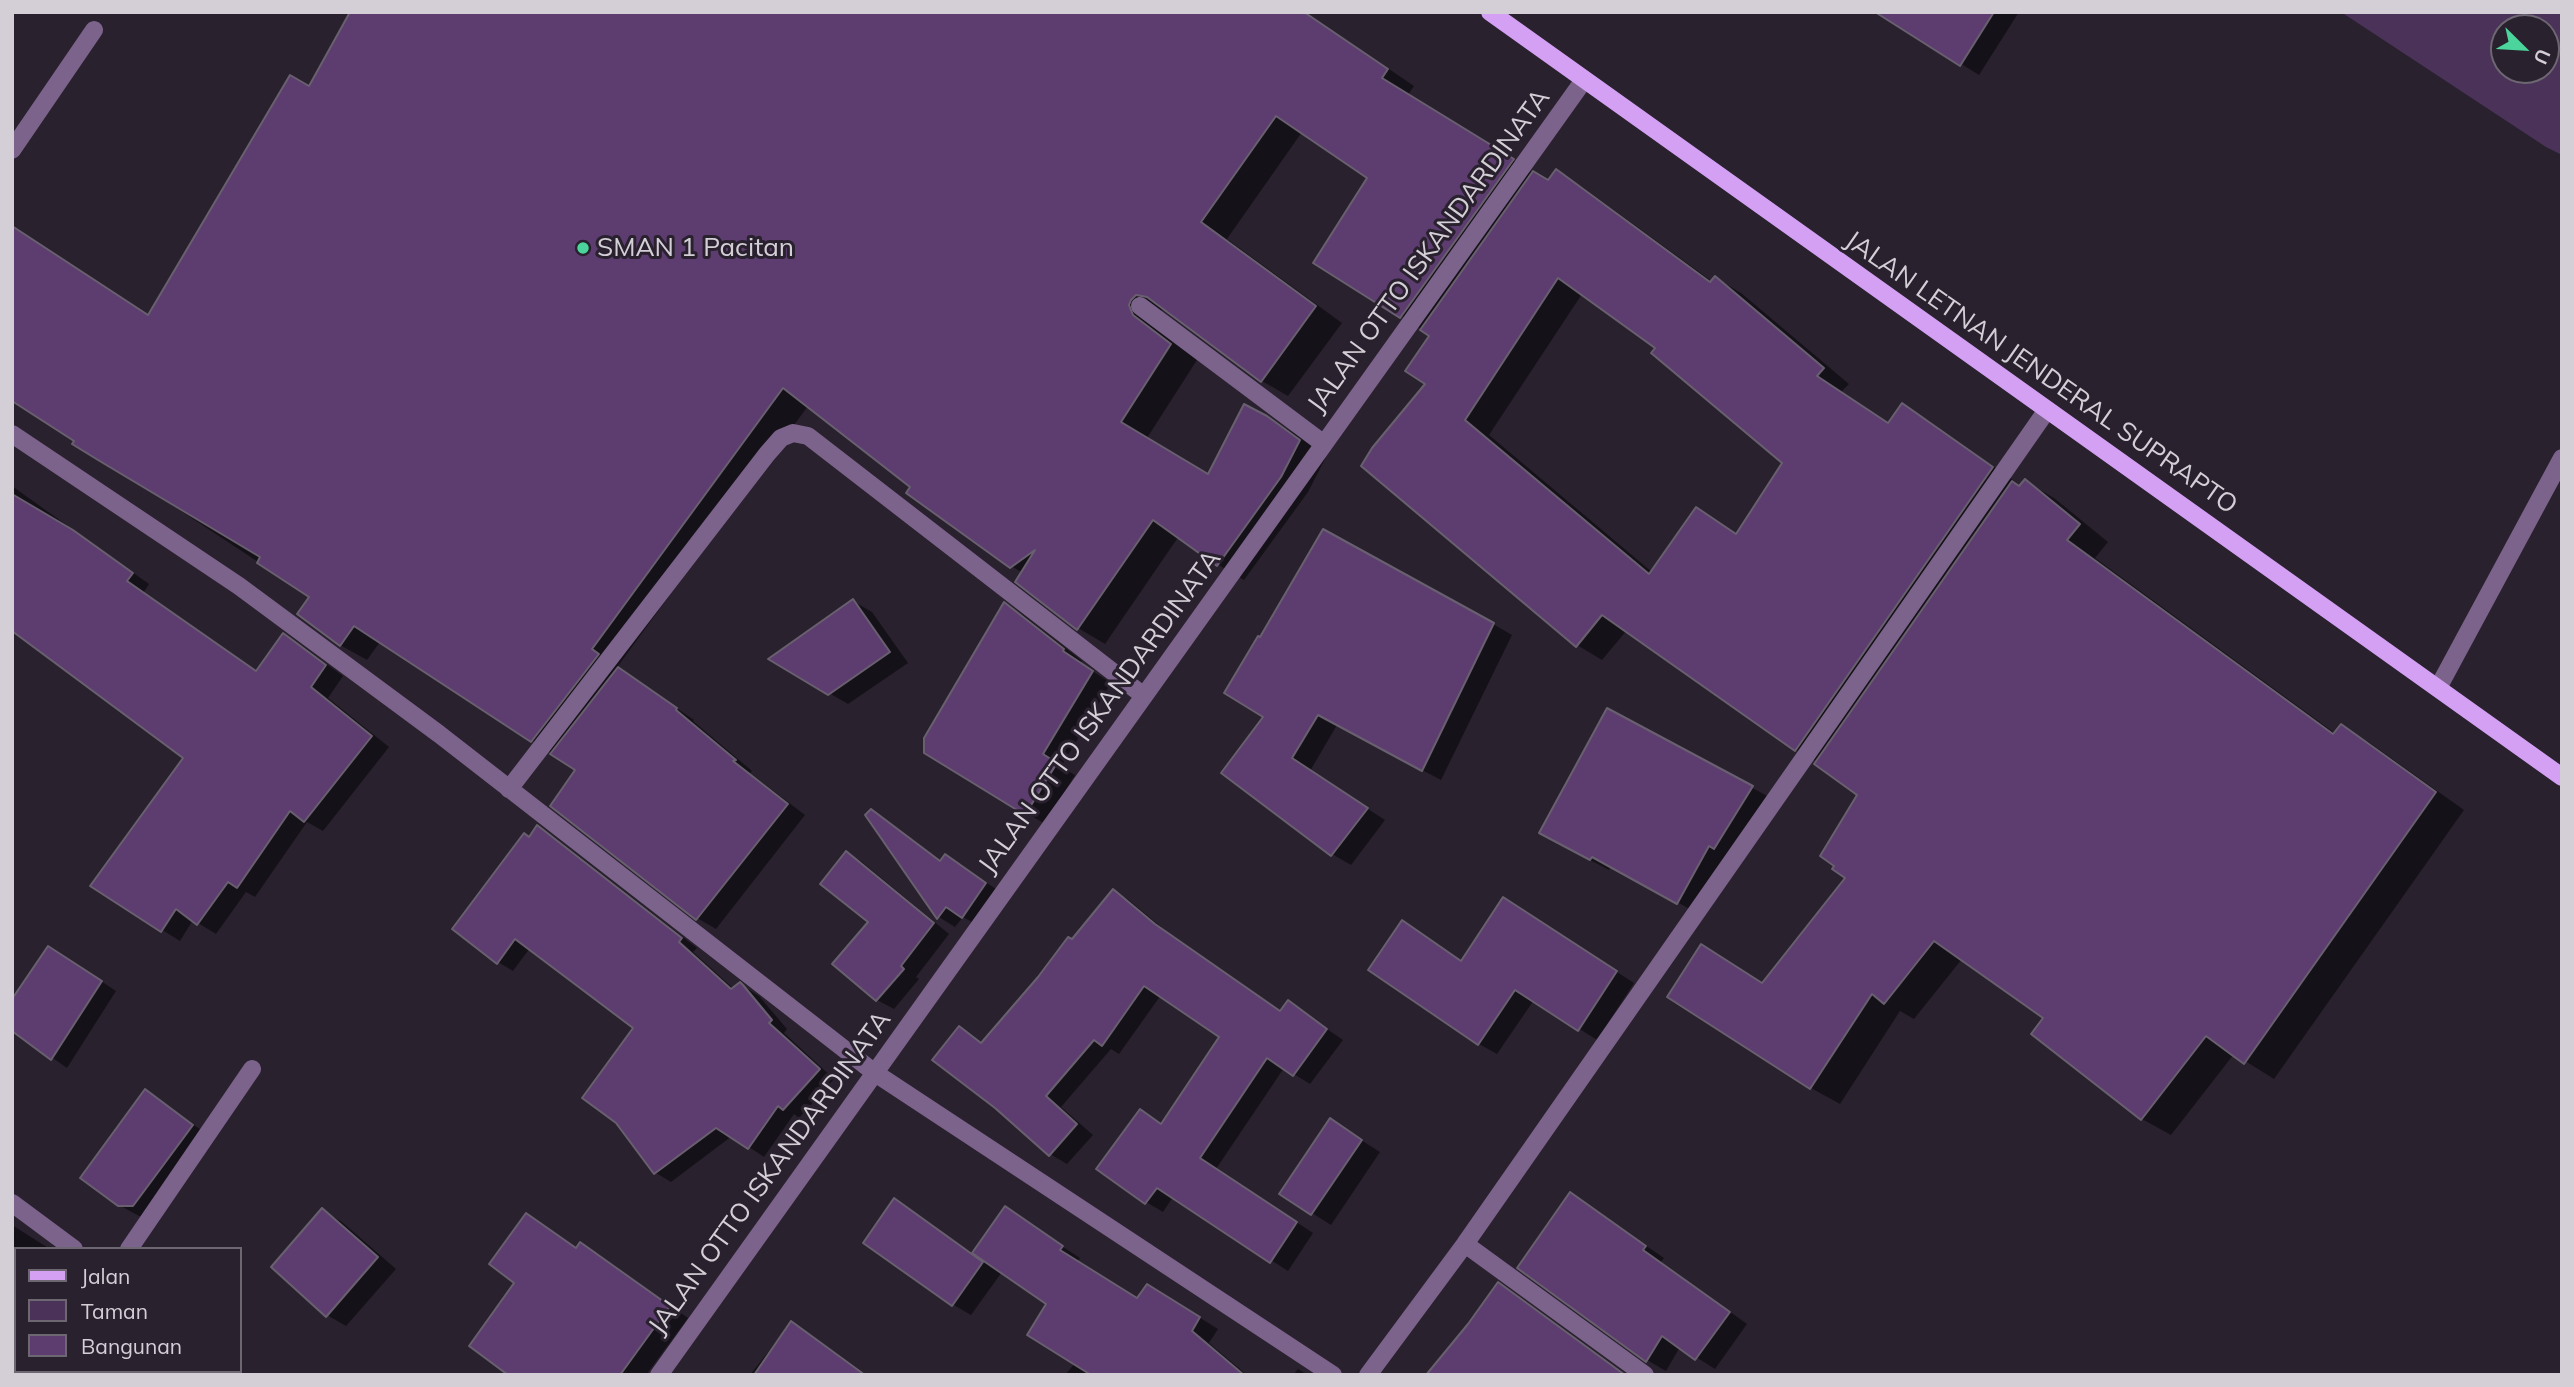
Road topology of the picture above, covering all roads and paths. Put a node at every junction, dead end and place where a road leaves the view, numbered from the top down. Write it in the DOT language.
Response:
graph roads {
  1 [pos="1490,12"];
  2 [pos="94,30"];
  3 [pos="1584,80"];
  4 [pos="12,150"];
  5 [pos="1140,306"];
  6 [pos="2047,410"];
  7 [pos="12,434"];
  8 [pos="1324,444"];
  9 [pos="2562,458"];
  10 [pos="2438,688"];
  11 [pos="1144,696"];
  12 [pos="2562,777"];
  13 [pos="509,789"];
  14 [pos="252,1069"];
  15 [pos="875,1073"];
  16 [pos="12,1203"];
  17 [pos="1465,1244"];
  18 [pos="71,1247"];
  19 [pos="130,1247"];
  20 [pos="659,1375"];
  21 [pos="1333,1375"];
  22 [pos="1368,1375"];
  23 [pos="1645,1375"];
  1 -- 3 [label="main road, JALAN LETNAN JENDERAL SUPRAPTO"];
  2 -- 4 [label="street"];
  3 -- 6 [label="main road, JALAN LETNAN JENDERAL SUPRAPTO"];
  3 -- 8 [label="street, JALAN OTTO ISKANDARDINATA"];
  5 -- 8 [label="street"];
  6 -- 10 [label="main road, JALAN LETNAN JENDERAL SUPRAPTO"];
  6 -- 17 [label="street"];
  7 -- 13 [label="street"];
  8 -- 11 [label="street, JALAN OTTO ISKANDARDINATA"];
  9 -- 10 [label="street"];
  10 -- 12 [label="main road, JALAN LETNAN JENDERAL SUPRAPTO"];
  11 -- 13 [label="street"];
  11 -- 15 [label="street, JALAN OTTO ISKANDARDINATA"];
  13 -- 15 [label="street"];
  14 -- 19 [label="street"];
  15 -- 20 [label="street, JALAN OTTO ISKANDARDINATA"];
  15 -- 21 [label="street"];
  16 -- 18 [label="street"];
  17 -- 22 [label="street"];
  17 -- 23 [label="street"];
}
